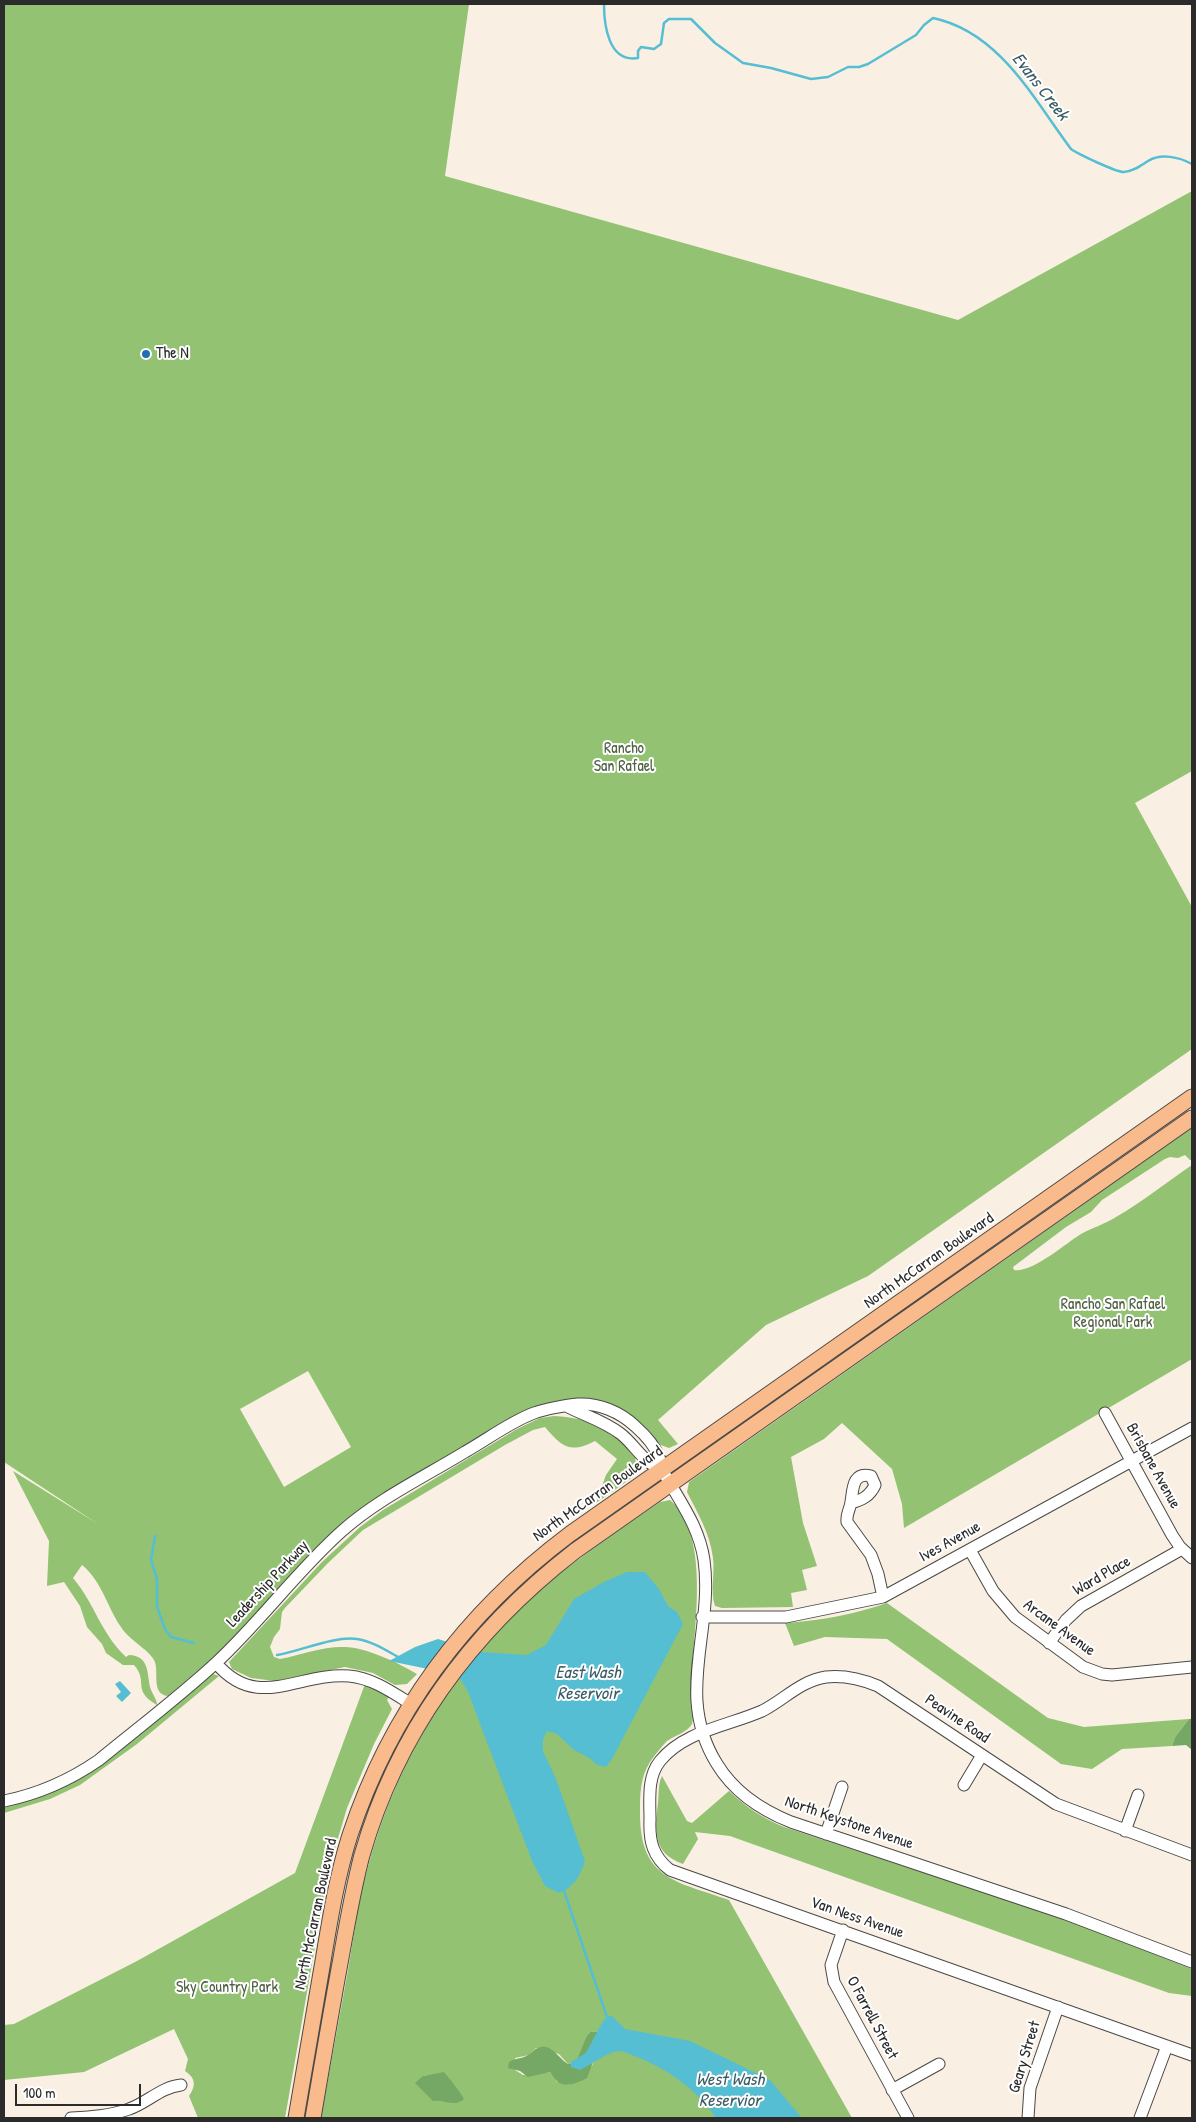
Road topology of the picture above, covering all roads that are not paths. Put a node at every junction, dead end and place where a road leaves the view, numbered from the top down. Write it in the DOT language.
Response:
graph roads {
  1 [pos="1192,1098"];
  2 [pos="1192,1118"];
  3 [pos="1069,1184"];
  4 [pos="1079,1198"];
  5 [pos="1105,1412"];
  6 [pos="1192,1428"];
  7 [pos="1132,1461"];
  8 [pos="662,1470"];
  9 [pos="671,1484"];
  10 [pos="851,1503"];
  11 [pos="1182,1549"];
  12 [pos="970,1550"];
  13 [pos="1192,1558"];
  14 [pos="883,1597"];
  15 [pos="702,1617"];
  16 [pos="1049,1642"];
  17 [pos="216,1663"];
  18 [pos="1192,1667"];
  19 [pos="428,1678"];
  20 [pos="411,1704"];
  21 [pos="425,1712"];
  22 [pos="702,1734"];
  23 [pos="412,1735"];
  24 [pos="982,1756"];
  25 [pos="964,1785"];
  26 [pos="842,1787"];
  27 [pos="1138,1795"];
  28 [pos="4,1801"];
  29 [pos="1125,1831"];
  30 [pos="826,1834"];
  31 [pos="1192,1855"];
  32 [pos="843,1930"];
  33 [pos="1192,1962"];
  34 [pos="1058,2006"];
  35 [pos="1167,2046"];
  36 [pos="1192,2055"];
  37 [pos="938,2064"];
  38 [pos="181,2085"];
  39 [pos="892,2090"];
  40 [pos="100,2117"];
  41 [pos="71,2118"];
  42 [pos="296,2118"];
  43 [pos="313,2118"];
  44 [pos="908,2118"];
  45 [pos="1028,2118"];
  46 [pos="1140,2118"];
  1 -- 3 [label="main road, North McCarran Boulevard"];
  2 -- 4 [label="main road, North McCarran Boulevard"];
  3 -- 4 [label="main road"];
  3 -- 8 [label="main road, North McCarran Boulevard"];
  4 -- 9 [label="main road, North McCarran Boulevard"];
  5 -- 7 [label="street, Brisbane Avenue"];
  6 -- 7 [label="street, Ives Avenue"];
  7 -- 11 [label="street, Brisbane Avenue"];
  7 -- 12 [label="street, Ives Avenue"];
  8 -- 9 [label="street, North Keystone Avenue"];
  8 -- 17 [label="street, Leadership Parkway"];
  8 -- 19 [label="main road, North McCarran Boulevard"];
  9 -- 15 [label="street, North Keystone Avenue"];
  9 -- 21 [label="main road, North McCarran Boulevard"];
  10 -- 14 [label="street"];
  11 -- 13 [label="street, Brisbane Avenue"];
  11 -- 16 [label="street, Ward Place"];
  12 -- 14 [label="street, Ives Avenue"];
  12 -- 16 [label="street, Arcane Avenue"];
  14 -- 15 [label="street, Ives Avenue"];
  15 -- 22 [label="street, North Keystone Avenue"];
  16 -- 18 [label="street, Arcane Avenue"];
  17 -- 20 [label="street"];
  17 -- 28 [label="street, Leadership Parkway"];
  19 -- 20 [label="main road, North McCarran Boulevard"];
  19 -- 21 [label="main road"];
  20 -- 23 [label="main road"];
  20 -- 42 [label="main road, North McCarran Boulevard"];
  21 -- 23 [label="main road, North McCarran Boulevard"];
  22 -- 24 [label="street, Peavine Road"];
  22 -- 30 [label="street, North Keystone Avenue"];
  22 -- 32 [label="street, Van Ness Avenue"];
  23 -- 43 [label="main road, North McCarran Boulevard"];
  24 -- 25 [label="street"];
  24 -- 29 [label="street, Peavine Road"];
  26 -- 30 [label="street"];
  27 -- 29 [label="street"];
  29 -- 31 [label="street, Peavine Road"];
  30 -- 33 [label="street, North Keystone Avenue"];
  32 -- 34 [label="street, Van Ness Avenue"];
  32 -- 39 [label="street, O Farrell Street"];
  34 -- 35 [label="street, Van Ness Avenue"];
  34 -- 45 [label="street, Geary Street"];
  35 -- 36 [label="street, Van Ness Avenue"];
  35 -- 46 [label="street"];
  37 -- 39 [label="street"];
  38 -- 40 [label="street"];
  39 -- 44 [label="street, O Farrell Street"];
  40 -- 41 [label="street"];
}
